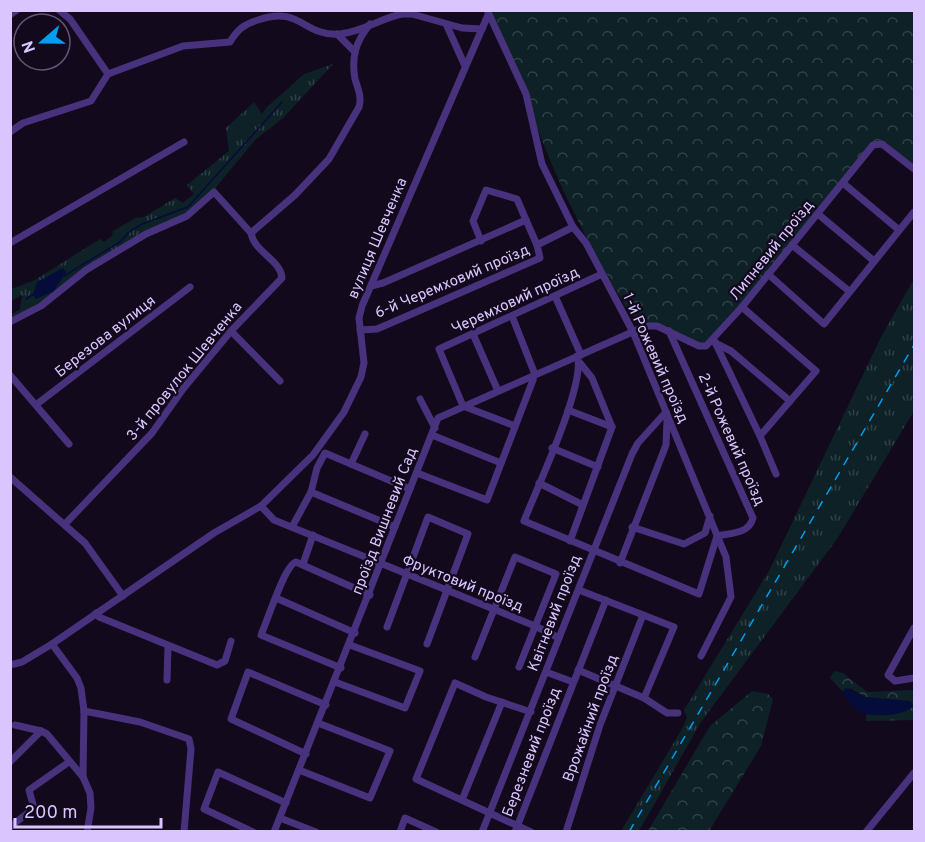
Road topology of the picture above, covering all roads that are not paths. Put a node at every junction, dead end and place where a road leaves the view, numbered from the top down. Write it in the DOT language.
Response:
graph roads {
  1 [pos="17,10"];
  2 [pos="59,10"];
  3 [pos="488,13"];
  4 [pos="10,15"];
  5 [pos="370,24"];
  6 [pos="447,26"];
  7 [pos="462,28"];
  8 [pos="482,29"];
  9 [pos="338,34"];
  10 [pos="456,40"];
  11 [pos="354,51"];
  12 [pos="465,66"];
  13 [pos="108,74"];
  14 [pos="10,132"];
  15 [pos="184,142"];
  16 [pos="915,169"];
  17 [pos="843,183"];
  18 [pos="915,212"];
  19 [pos="818,214"];
  20 [pos="526,220"];
  21 [pos="573,227"];
  22 [pos="899,230"];
  23 [pos="251,233"];
  24 [pos="481,241"];
  25 [pos="10,243"];
  26 [pos="537,245"];
  27 [pos="792,245"];
  28 [pos="874,261"];
  29 [pos="602,274"];
  30 [pos="768,274"];
  31 [pos="371,286"];
  32 [pos="190,287"];
  33 [pos="849,291"];
  34 [pos="555,296"];
  35 [pos="742,307"];
  36 [pos="512,316"];
  37 [pos="10,322"];
  38 [pos="360,330"];
  39 [pos="231,331"];
  40 [pos="669,331"];
  41 [pos="633,332"];
  42 [pos="473,334"];
  43 [pos="714,341"];
  44 [pos="579,358"];
  45 [pos="10,375"];
  46 [pos="534,375"];
  47 [pos="280,381"];
  48 [pos="498,390"];
  49 [pos="420,399"];
  50 [pos="790,400"];
  51 [pos="37,404"];
  52 [pos="463,406"];
  53 [pos="568,410"];
  54 [pos="666,412"];
  55 [pos="515,426"];
  56 [pos="612,427"];
  57 [pos="433,432"];
  58 [pos="365,434"];
  59 [pos="760,436"];
  60 [pos="69,444"];
  61 [pos="552,448"];
  62 [pos="501,463"];
  63 [pos="351,465"];
  64 [pos="598,466"];
  65 [pos="417,473"];
  66 [pos="776,474"];
  67 [pos="10,477"];
  68 [pos="539,483"];
  69 [pos="410,489"];
  70 [pos="311,492"];
  71 [pos="583,505"];
  72 [pos="261,506"];
  73 [pos="710,516"];
  74 [pos="64,524"];
  75 [pos="292,527"];
  76 [pos="395,527"];
  77 [pos="632,527"];
  78 [pos="313,536"];
  79 [pos="717,536"];
  80 [pos="570,541"];
  81 [pos="592,551"];
  82 [pos="620,563"];
  83 [pos="303,564"];
  84 [pos="380,564"];
  85 [pos="407,574"];
  86 [pos="446,590"];
  87 [pos="579,590"];
  88 [pos="370,595"];
  89 [pos="123,596"];
  90 [pos="276,598"];
  91 [pos="606,600"];
  92 [pos="493,609"];
  93 [pos="96,613"];
  94 [pos="643,615"];
  95 [pos="535,626"];
  96 [pos="387,627"];
  97 [pos="915,628"];
  98 [pos="355,633"];
  99 [pos="559,638"];
  100 [pos="231,641"];
  101 [pos="51,644"];
  102 [pos="427,644"];
  103 [pos="350,645"];
  104 [pos="168,646"];
  105 [pos="701,656"];
  106 [pos="475,657"];
  107 [pos="10,665"];
  108 [pos="340,668"];
  109 [pos="519,668"];
  110 [pos="579,670"];
  111 [pos="546,672"];
  112 [pos="915,678"];
  113 [pos="167,680"];
  114 [pos="335,682"];
  115 [pos="573,682"];
  116 [pos="615,686"];
  117 [pos="644,698"];
  118 [pos="502,702"];
  119 [pos="326,705"];
  120 [pos="84,711"];
  121 [pos="531,712"];
  122 [pos="678,713"];
  123 [pos="318,723"];
  124 [pos="15,725"];
  125 [pos="41,731"];
  126 [pos="306,754"];
  127 [pos="10,762"];
  128 [pos="69,762"];
  129 [pos="299,770"];
  130 [pos="915,773"];
  131 [pos="83,777"];
  132 [pos="462,800"];
  133 [pos="286,803"];
  134 [pos="489,812"];
  135 [pos="280,818"];
  136 [pos="10,827"];
  137 [pos="516,829"];
  138 [pos="87,831"];
  139 [pos="184,831"];
  140 [pos="253,831"];
  141 [pos="274,831"];
  142 [pos="316,831"];
  143 [pos="400,831"];
  144 [pos="436,831"];
  145 [pos="482,831"];
  146 [pos="531,831"];
  147 [pos="566,831"];
  148 [pos="866,831"];
  1 -- 4 [label="street"];
  2 -- 13 [label="street"];
  3 -- 8 [label="street, вулиця Шевченка"];
  3 -- 21 [label="street, 1-й Рожевий проїзд"];
  5 -- 6 [label="street"];
  5 -- 9 [label="street"];
  5 -- 11 [label="street"];
  6 -- 7 [label="street"];
  6 -- 10 [label="street"];
  7 -- 8 [label="street"];
  7 -- 10 [label="street"];
  8 -- 12 [label="street, вулиця Шевченка"];
  9 -- 11 [label="street"];
  9 -- 13 [label="street"];
  10 -- 12 [label="street"];
  11 -- 23 [label="street"];
  12 -- 31 [label="street, вулиця Шевченка"];
  13 -- 14 [label="street"];
  15 -- 25 [label="street"];
  16 -- 17 [label="street, Липневий проїзд"];
  17 -- 19 [label="street, Липневий проїзд"];
  17 -- 22 [label="street"];
  18 -- 22 [label="street"];
  19 -- 27 [label="street, Липневий проїзд"];
  19 -- 28 [label="street"];
  20 -- 24 [label="street, 6-й Черемховий проїзд"];
  20 -- 24 [label="street"];
  20 -- 26 [label="street, 6-й Черемховий проїзд"];
  21 -- 26 [label="street, 6-й Черемховий проїзд"];
  21 -- 29 [label="street, 1-й Рожевий проїзд"];
  22 -- 28 [label="street"];
  23 -- 37 [label="street"];
  23 -- 39 [label="street, 3-й провулок Шевченка"];
  24 -- 31 [label="street, 6-й Черемховий проїзд"];
  26 -- 38 [label="street, 6-й Черемховий проїзд"];
  27 -- 30 [label="street, Липневий проїзд"];
  27 -- 33 [label="street"];
  28 -- 33 [label="street"];
  29 -- 34 [label="street, Черемховий проїзд"];
  29 -- 41 [label="street, 1-й Рожевий проїзд"];
  30 -- 33 [label="street"];
  30 -- 35 [label="street, Липневий проїзд"];
  31 -- 38 [label="street, вулиця Шевченка"];
  32 -- 51 [label="street, Березова вулиця"];
  34 -- 36 [label="street, Черемховий проїзд"];
  34 -- 44 [label="street"];
  35 -- 43 [label="street, Липневий проїзд"];
  35 -- 50 [label="street"];
  36 -- 42 [label="street, Черемховий проїзд"];
  36 -- 46 [label="street"];
  38 -- 72 [label="street, вулиця Шевченка"];
  39 -- 47 [label="street"];
  39 -- 74 [label="street, 3-й провулок Шевченка"];
  40 -- 41 [label="street"];
  40 -- 43 [label="street"];
  40 -- 79 [label="street, 2-й Рожевий проїзд"];
  41 -- 44 [label="street, проїзд Вишневий Сад"];
  41 -- 54 [label="street, 1-й Рожевий проїзд"];
  42 -- 48 [label="street"];
  42 -- 52 [label="street, Черемховий проїзд"];
  43 -- 50 [label="street"];
  43 -- 59 [label="street"];
  44 -- 46 [label="street, проїзд Вишневий Сад"];
  44 -- 53 [label="street"];
  44 -- 56 [label="street"];
  45 -- 51 [label="street"];
  46 -- 48 [label="street, проїзд Вишневий Сад"];
  46 -- 55 [label="street"];
  48 -- 52 [label="street, проїзд Вишневий Сад"];
  49 -- 57 [label="street"];
  50 -- 59 [label="street"];
  51 -- 60 [label="street"];
  52 -- 55 [label="street"];
  52 -- 57 [label="street, проїзд Вишневий Сад"];
  53 -- 56 [label="street"];
  53 -- 61 [label="street"];
  54 -- 73 [label="street, 1-й Рожевий проїзд"];
  54 -- 77 [label="street"];
  54 -- 81 [label="street, Квітневий проїзд"];
  55 -- 62 [label="street"];
  56 -- 64 [label="street"];
  57 -- 62 [label="street"];
  57 -- 65 [label="street, проїзд Вишневий Сад"];
  58 -- 63 [label="street"];
  59 -- 66 [label="street"];
  61 -- 64 [label="street"];
  61 -- 68 [label="street"];
  62 -- 65 [label="street"];
  63 -- 69 [label="street"];
  63 -- 70 [label="street"];
  64 -- 71 [label="street"];
  65 -- 69 [label="street, проїзд Вишневий Сад"];
  67 -- 74 [label="street"];
  68 -- 71 [label="street"];
  68 -- 80 [label="street"];
  69 -- 76 [label="street, проїзд Вишневий Сад"];
  70 -- 75 [label="street"];
  70 -- 76 [label="street"];
  71 -- 80 [label="street"];
  72 -- 75 [label="street, Фруктовий проїзд"];
  72 -- 89 [label="street, вулиця Шевченка"];
  73 -- 77 [label="street"];
  73 -- 79 [label="street, 1-й Рожевий проїзд"];
  74 -- 89 [label="street"];
  75 -- 78 [label="street, Фруктовий проїзд"];
  76 -- 84 [label="street, проїзд Вишневий Сад"];
  77 -- 82 [label="street"];
  78 -- 83 [label="street"];
  78 -- 84 [label="street, Фруктовий проїзд"];
  79 -- 82 [label="street"];
  79 -- 105 [label="street, 1-й Рожевий проїзд"];
  80 -- 81 [label="street"];
  81 -- 82 [label="street"];
  81 -- 87 [label="street, Квітневий проїзд"];
  83 -- 88 [label="street"];
  83 -- 90 [label="street"];
  84 -- 85 [label="street, Фруктовий проїзд"];
  84 -- 88 [label="street, проїзд Вишневий Сад"];
  85 -- 86 [label="street, Фруктовий проїзд"];
  85 -- 86 [label="street"];
  85 -- 96 [label="street"];
  86 -- 92 [label="street, Фруктовий проїзд"];
  86 -- 102 [label="street"];
  87 -- 91 [label="street"];
  87 -- 99 [label="street, Квітневий проїзд"];
  88 -- 98 [label="street, проїзд Вишневий Сад"];
  89 -- 93 [label="street, вулиця Шевченка"];
  90 -- 98 [label="street"];
  90 -- 108 [label="street"];
  91 -- 94 [label="street"];
  91 -- 110 [label="street, Березневий проїзд"];
  92 -- 95 [label="street, Фруктовий проїзд"];
  92 -- 95 [label="street"];
  92 -- 106 [label="street"];
  93 -- 101 [label="street, вулиця Шевченка"];
  93 -- 104 [label="street"];
  94 -- 116 [label="street, Врожайний проїзд"];
  94 -- 117 [label="street"];
  95 -- 99 [label="street, Фруктовий проїзд"];
  95 -- 109 [label="street"];
  97 -- 112 [label="street"];
  98 -- 103 [label="street, проїзд Вишневий Сад"];
  99 -- 111 [label="street, Квітневий проїзд"];
  100 -- 104 [label="street"];
  101 -- 107 [label="street, вулиця Шевченка"];
  101 -- 120 [label="street"];
  103 -- 108 [label="street, проїзд Вишневий Сад"];
  103 -- 114 [label="street"];
  104 -- 113 [label="street"];
  108 -- 114 [label="street, проїзд Вишневий Сад"];
  110 -- 115 [label="street, Березневий проїзд"];
  110 -- 116 [label="street"];
  111 -- 115 [label="street, Березневий проїзд"];
  111 -- 121 [label="street, Квітневий проїзд"];
  114 -- 119 [label="street, проїзд Вишневий Сад"];
  115 -- 137 [label="street, Березневий проїзд"];
  116 -- 117 [label="street"];
  116 -- 147 [label="street, Врожайний проїзд"];
  117 -- 122 [label="street"];
  118 -- 121 [label="street"];
  118 -- 132 [label="street"];
  118 -- 132 [label="street"];
  119 -- 123 [label="street, проїзд Вишневий Сад"];
  119 -- 126 [label="street"];
  120 -- 131 [label="street"];
  120 -- 139 [label="street"];
  121 -- 134 [label="street, Квітневий проїзд"];
  123 -- 126 [label="street, проїзд Вишневий Сад"];
  123 -- 129 [label="street"];
  124 -- 125 [label="street"];
  125 -- 127 [label="street"];
  125 -- 128 [label="street"];
  126 -- 129 [label="street, проїзд Вишневий Сад"];
  128 -- 131 [label="street"];
  128 -- 136 [label="street"];
  129 -- 133 [label="street, проїзд Вишневий Сад"];
  130 -- 148 [label="street"];
  131 -- 138 [label="street"];
  132 -- 134 [label="street"];
  133 -- 135 [label="street, проїзд Вишневий Сад"];
  133 -- 140 [label="street"];
  134 -- 137 [label="street"];
  134 -- 145 [label="street, Квітневий проїзд"];
  135 -- 141 [label="street, проїзд Вишневий Сад"];
  135 -- 142 [label="street"];
  137 -- 146 [label="street"];
  143 -- 144 [label="street"];
}
